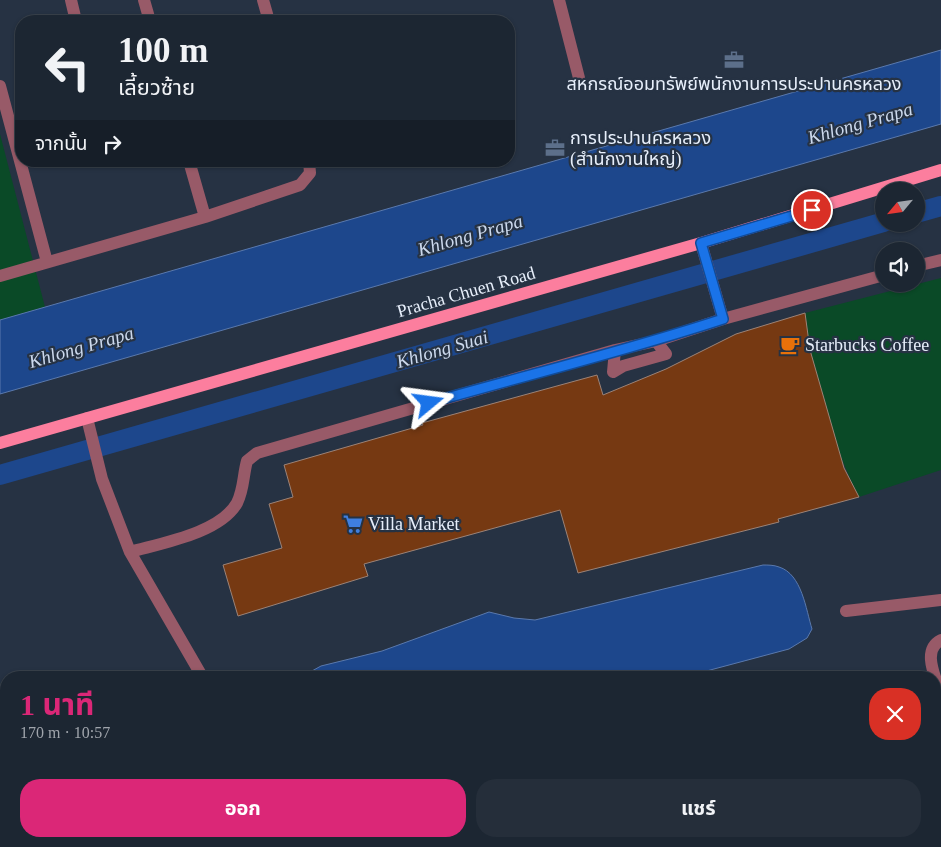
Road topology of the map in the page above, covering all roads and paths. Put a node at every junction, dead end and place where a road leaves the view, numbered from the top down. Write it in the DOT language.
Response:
graph roads {
  1 [pos="71,0"];
  2 [pos="144,0"];
  3 [pos="263,0"];
  4 [pos="560,0"];
  5 [pos="75,15"];
  6 [pos="148,15"];
  7 [pos="267,15"];
  8 [pos="580,78"];
  9 [pos="1,93"];
  10 [pos="15,144"];
  11 [pos="21,167"];
  12 [pos="191,167"];
  13 [pos="310,167"];
  14 [pos="941,170"];
  15 [pos="205,217"];
  16 [pos="701,243"];
  17 [pos="941,260"];
  18 [pos="47,262"];
  19 [pos="925,264"];
  20 [pos="0,276"];
  21 [pos="875,277"];
  22 [pos="723,319"];
  23 [pos="656,341"];
  24 [pos="615,350"];
  25 [pos="87,418"];
  26 [pos="0,443"];
  27 [pos="130,552"];
  28 [pos="941,600"];
  29 [pos="846,611"];
  30 [pos="941,640"];
  31 [pos="199,671"];
  32 [pos="935,671"];
  1 -- 5 [label="street"];
  2 -- 6 [label="street"];
  3 -- 7 [label="street"];
  4 -- 8 [label="street"];
  9 -- 10 [label="street"];
  11 -- 18 [label="street"];
  12 -- 15 [label="street"];
  13 -- 15 [label="street"];
  14 -- 16 [label="main road, Pracha Chuen Road"];
  15 -- 18 [label="street"];
  16 -- 22 [label="street"];
  16 -- 25 [label="main road, Pracha Chuen Road"];
  17 -- 19 [label="street"];
  18 -- 20 [label="street"];
  21 -- 22 [label="street"];
  22 -- 23 [label="street"];
  23 -- 24 [label="street"];
  23 -- 24 [label="street"];
  24 -- 27 [label="street"];
  25 -- 26 [label="main road, Pracha Chuen Road"];
  25 -- 27 [label="street"];
  27 -- 31 [label="street"];
  28 -- 29 [label="street"];
  30 -- 32 [label="street"];
}
